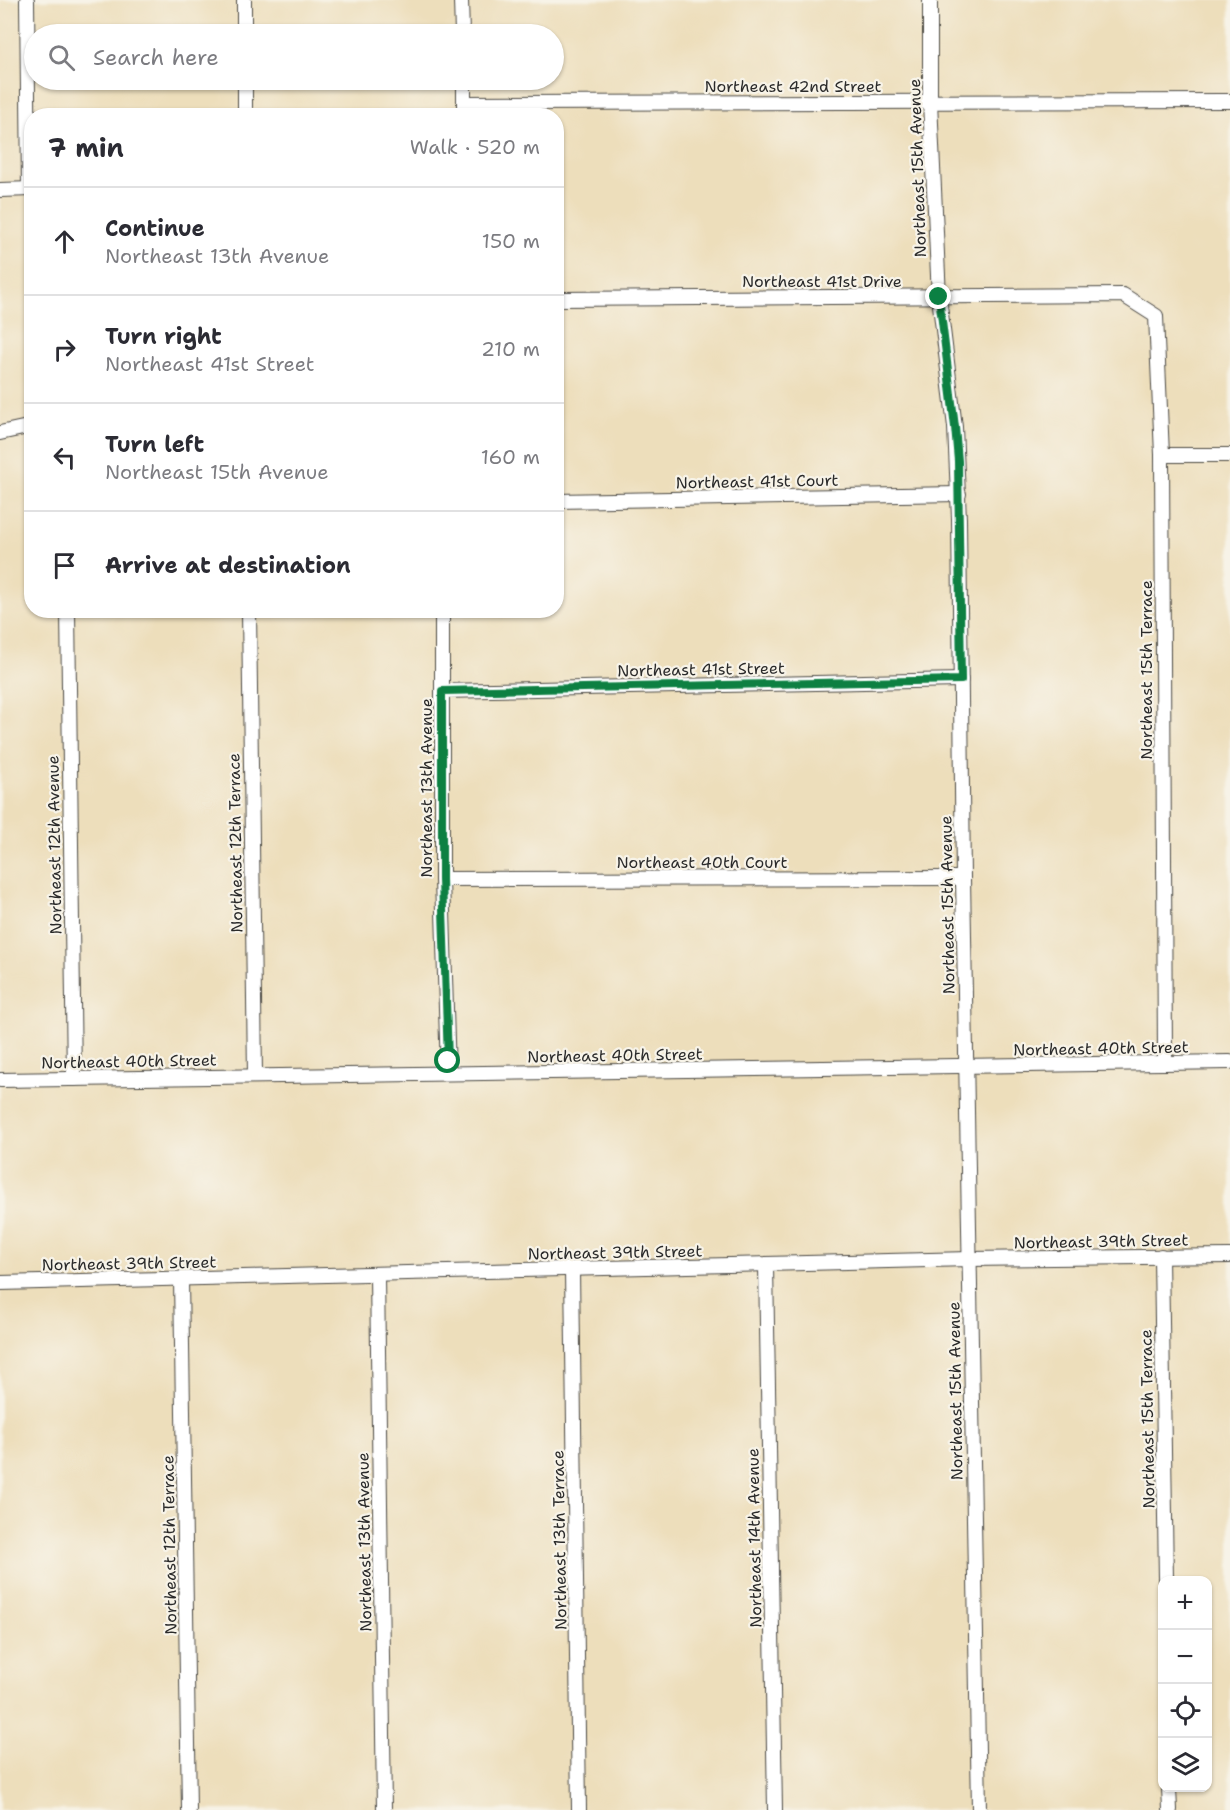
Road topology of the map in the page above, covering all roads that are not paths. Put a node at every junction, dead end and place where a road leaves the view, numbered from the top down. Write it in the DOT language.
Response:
graph roads {
  1 [pos="27,0"];
  2 [pos="244,0"];
  3 [pos="461,0"];
  4 [pos="930,0"];
  5 [pos="27,24"];
  6 [pos="244,24"];
  7 [pos="462,24"];
  8 [pos="28,90"];
  9 [pos="245,90"];
  10 [pos="464,90"];
  11 [pos="1230,101"];
  12 [pos="930,102"];
  13 [pos="29,108"];
  14 [pos="245,108"];
  15 [pos="464,108"];
  16 [pos="531,108"];
  17 [pos="24,189"];
  18 [pos="0,190"];
  19 [pos="1123,295"];
  20 [pos="939,297"];
  21 [pos="564,299"];
  22 [pos="24,428"];
  23 [pos="0,433"];
  24 [pos="1162,455"];
  25 [pos="1230,455"];
  26 [pos="958,494"];
  27 [pos="564,501"];
  28 [pos="68,618"];
  29 [pos="249,618"];
  30 [pos="442,618"];
  31 [pos="961,680"];
  32 [pos="442,691"];
  33 [pos="963,878"];
  34 [pos="442,879"];
  35 [pos="1230,1062"];
  36 [pos="1164,1063"];
  37 [pos="966,1066"];
  38 [pos="448,1073"];
  39 [pos="255,1076"];
  40 [pos="74,1079"];
  41 [pos="0,1080"];
  42 [pos="1161,1256"];
  43 [pos="1230,1256"];
  44 [pos="970,1259"];
  45 [pos="766,1265"];
  46 [pos="572,1270"];
  47 [pos="377,1274"];
  48 [pos="181,1279"];
  49 [pos="0,1283"];
  50 [pos="1166,1576"];
  51 [pos="1170,1792"];
  52 [pos="189,1810"];
  53 [pos="384,1810"];
  54 [pos="579,1810"];
  55 [pos="775,1810"];
  56 [pos="979,1810"];
  57 [pos="1170,1810"];
  1 -- 5 [label="street"];
  2 -- 6 [label="street"];
  3 -- 7 [label="street"];
  4 -- 12 [label="street, Northeast 15th Avenue"];
  8 -- 13 [label="street"];
  9 -- 14 [label="street"];
  10 -- 15 [label="street"];
  11 -- 12 [label="street, Northeast 42nd Street"];
  12 -- 16 [label="street, Northeast 42nd Street"];
  12 -- 20 [label="street, Northeast 15th Avenue"];
  17 -- 18 [label="street"];
  19 -- 20 [label="street, Northeast 41st Drive"];
  19 -- 24 [label="street, Northeast 15th Terrace"];
  20 -- 21 [label="street, Northeast 41st Drive"];
  20 -- 26 [label="street, Northeast 15th Avenue"];
  22 -- 23 [label="street"];
  24 -- 25 [label="street"];
  24 -- 36 [label="street, Northeast 15th Terrace"];
  26 -- 27 [label="street, Northeast 41st Court"];
  26 -- 31 [label="street, Northeast 15th Avenue"];
  28 -- 40 [label="street, Northeast 12th Avenue"];
  29 -- 39 [label="street, Northeast 12th Terrace"];
  30 -- 32 [label="street, Northeast 13th Avenue"];
  31 -- 32 [label="street, Northeast 41st Street"];
  31 -- 33 [label="street, Northeast 15th Avenue"];
  32 -- 34 [label="street, Northeast 13th Avenue"];
  33 -- 34 [label="street, Northeast 40th Court"];
  33 -- 37 [label="street, Northeast 15th Avenue"];
  34 -- 38 [label="street, Northeast 13th Avenue"];
  35 -- 36 [label="street, Northeast 40th Street"];
  36 -- 37 [label="street, Northeast 40th Street"];
  37 -- 38 [label="street, Northeast 40th Street"];
  37 -- 44 [label="street, Northeast 15th Avenue"];
  38 -- 39 [label="street, Northeast 40th Street"];
  39 -- 40 [label="street, Northeast 40th Street"];
  40 -- 41 [label="street, Northeast 40th Street"];
  42 -- 43 [label="street, Northeast 39th Street"];
  42 -- 44 [label="street, Northeast 39th Street"];
  42 -- 50 [label="street, Northeast 15th Terrace"];
  44 -- 45 [label="street, Northeast 39th Street"];
  44 -- 56 [label="street, Northeast 15th Avenue"];
  45 -- 46 [label="street, Northeast 39th Street"];
  45 -- 55 [label="street, Northeast 14th Avenue"];
  46 -- 47 [label="street, Northeast 39th Street"];
  46 -- 54 [label="street, Northeast 13th Terrace"];
  47 -- 48 [label="street, Northeast 39th Street"];
  47 -- 53 [label="street, Northeast 13th Avenue"];
  48 -- 49 [label="street, Northeast 39th Street"];
  48 -- 52 [label="street, Northeast 12th Terrace"];
  51 -- 57 [label="street"];
}
